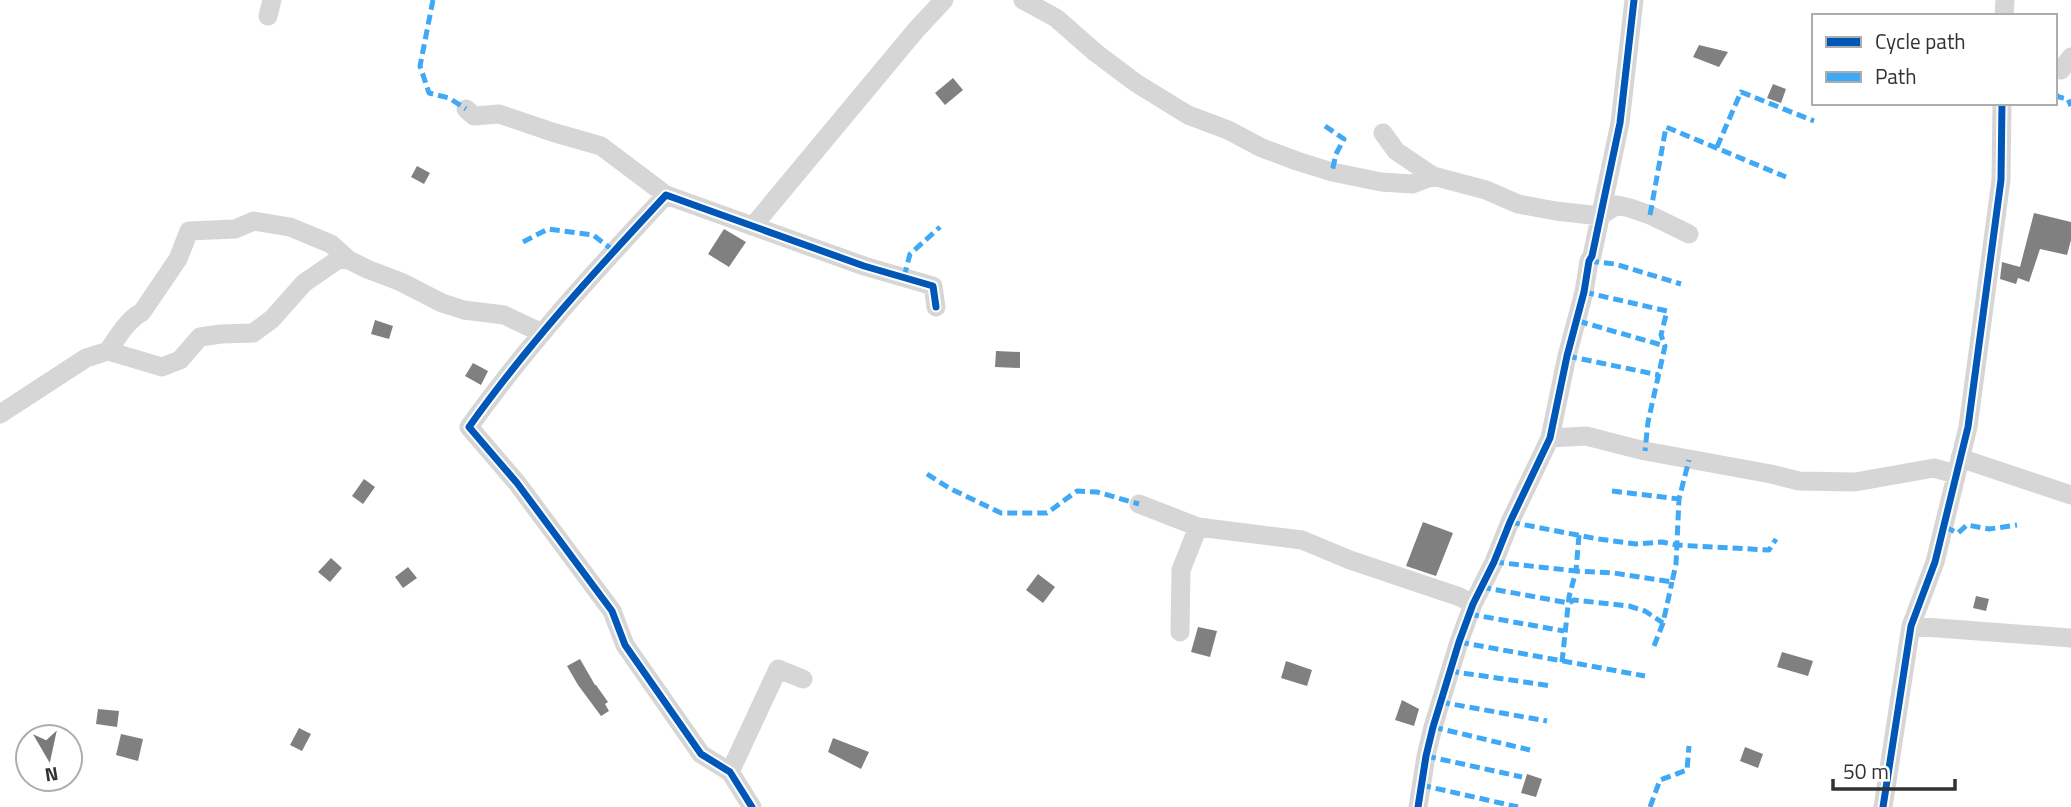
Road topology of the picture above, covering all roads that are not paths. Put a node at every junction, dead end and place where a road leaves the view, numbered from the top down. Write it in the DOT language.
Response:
graph roads {
  1 [pos="944,0"];
  2 [pos="1023,0"];
  3 [pos="1634,0"];
  4 [pos="2071,57"];
  5 [pos="2057,69"];
  6 [pos="2002,105"];
  7 [pos="466,110"];
  8 [pos="1383,133"];
  9 [pos="1433,176"];
  10 [pos="666,195"];
  11 [pos="1600,216"];
  12 [pos="752,226"];
  13 [pos="1689,234"];
  14 [pos="349,260"];
  15 [pos="936,307"];
  16 [pos="542,334"];
  17 [pos="108,351"];
  18 [pos="0,414"];
  19 [pos="1550,438"];
  20 [pos="1957,466"];
  21 [pos="2071,495"];
  22 [pos="1139,504"];
  23 [pos="1198,527"];
  24 [pos="1473,604"];
  25 [pos="1911,626"];
  26 [pos="1180,632"];
  27 [pos="2071,638"];
  28 [pos="803,679"];
  29 [pos="730,772"];
  30 [pos="752,807"];
  31 [pos="1418,807"];
  32 [pos="1883,807"];
  1 -- 12 [label="street"];
  2 -- 9 [label="street"];
  3 -- 11 [label="street"];
  4 -- 5 [label="street"];
  6 -- 20 [label="street"];
  7 -- 10 [label="street"];
  8 -- 9 [label="street"];
  9 -- 11 [label="street"];
  10 -- 12 [label="street"];
  10 -- 16 [label="street"];
  11 -- 13 [label="street"];
  11 -- 19 [label="street"];
  12 -- 15 [label="street"];
  14 -- 16 [label="street"];
  14 -- 17 [label="street"];
  14 -- 17 [label="street"];
  16 -- 29 [label="street"];
  17 -- 18 [label="street"];
  19 -- 20 [label="street"];
  19 -- 24 [label="street"];
  20 -- 21 [label="street"];
  20 -- 25 [label="street"];
  22 -- 23 [label="street"];
  23 -- 24 [label="street"];
  23 -- 26 [label="street"];
  24 -- 31 [label="street"];
  25 -- 27 [label="street"];
  25 -- 32 [label="street"];
  28 -- 29 [label="street"];
  29 -- 30 [label="street"];
}
